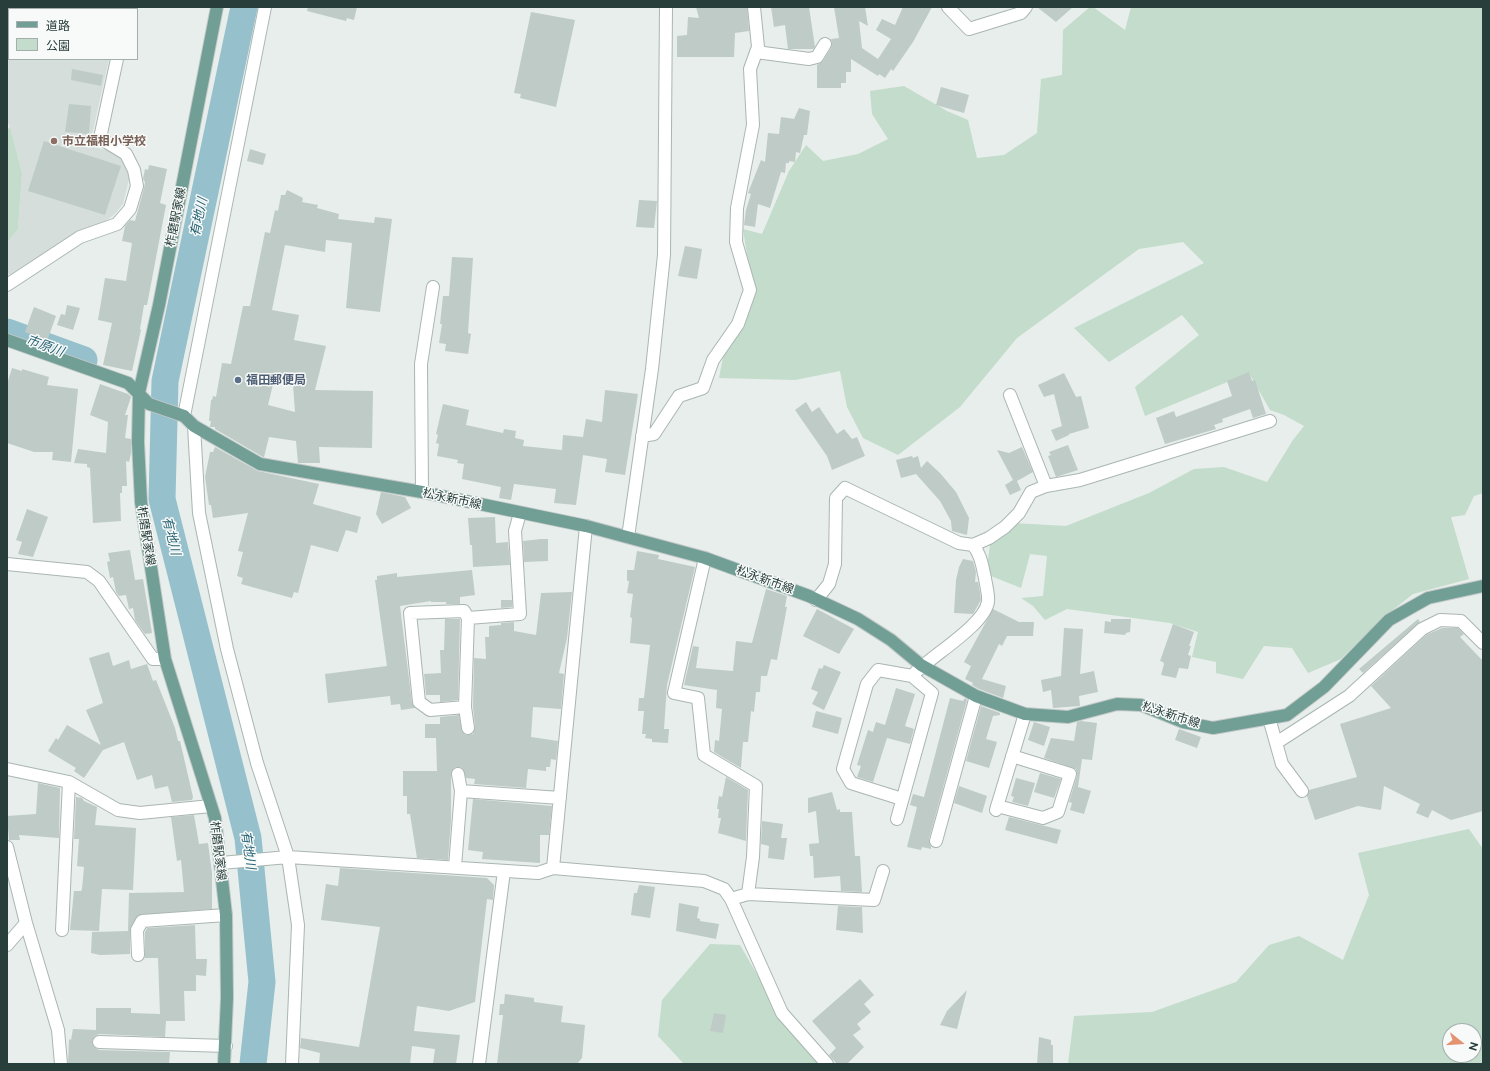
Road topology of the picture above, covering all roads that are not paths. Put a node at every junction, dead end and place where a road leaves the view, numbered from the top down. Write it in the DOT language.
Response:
graph roads {
  1 [pos="217,7"];
  2 [pos="265,7"];
  3 [pos="666,7"];
  4 [pos="754,7"];
  5 [pos="948,7"];
  6 [pos="1026,7"];
  7 [pos="825,44"];
  8 [pos="756,52"];
  9 [pos="117,60"];
  10 [pos="7,285"];
  11 [pos="433,287"];
  12 [pos="7,340"];
  13 [pos="139,393"];
  14 [pos="1010,395"];
  15 [pos="184,416"];
  16 [pos="1270,421"];
  17 [pos="194,426"];
  18 [pos="642,436"];
  19 [pos="1046,486"];
  20 [pos="422,492"];
  21 [pos="520,513"];
  22 [pos="586,526"];
  23 [pos="628,537"];
  24 [pos="973,545"];
  25 [pos="705,558"];
  26 [pos="7,564"];
  27 [pos="1483,586"];
  28 [pos="816,600"];
  29 [pos="468,618"];
  30 [pos="1483,643"];
  31 [pos="165,659"];
  32 [pos="922,665"];
  33 [pos="912,676"];
  34 [pos="976,696"];
  35 [pos="465,707"];
  36 [pos="1025,714"];
  37 [pos="1269,718"];
  38 [pos="468,728"];
  39 [pos="1276,743"];
  40 [pos="1012,756"];
  41 [pos="7,770"];
  42 [pos="458,774"];
  43 [pos="69,782"];
  44 [pos="461,791"];
  45 [pos="1302,792"];
  46 [pos="560,798"];
  47 [pos="902,799"];
  48 [pos="211,806"];
  49 [pos="897,819"];
  50 [pos="936,841"];
  51 [pos="7,847"];
  52 [pos="288,857"];
  53 [pos="220,863"];
  54 [pos="455,867"];
  55 [pos="553,868"];
  56 [pos="504,871"];
  57 [pos="883,871"];
  58 [pos="748,894"];
  59 [pos="731,899"];
  60 [pos="226,916"];
  61 [pos="26,924"];
  62 [pos="62,930"];
  63 [pos="7,945"];
  64 [pos="138,955"];
  65 [pos="100,1042"];
  66 [pos="226,1046"];
  67 [pos="60,1064"];
  68 [pos="224,1064"];
  69 [pos="292,1064"];
  70 [pos="479,1064"];
  71 [pos="827,1064"];
  1 -- 13 [label="main road, 柞磨駅家線"];
  2 -- 15 [label="street"];
  3 -- 18 [label="street"];
  4 -- 8 [label="street"];
  5 -- 6 [label="street"];
  7 -- 8 [label="street"];
  8 -- 18 [label="street"];
  9 -- 10 [label="street"];
  11 -- 20 [label="street"];
  12 -- 13 [label="main road, 松永新市線"];
  13 -- 15 [label="main road, 松永新市線"];
  13 -- 31 [label="main road, 柞磨駅家線"];
  14 -- 19 [label="street"];
  15 -- 17 [label="main road, 松永新市線"];
  16 -- 19 [label="street"];
  17 -- 20 [label="main road, 松永新市線"];
  17 -- 52 [label="street"];
  18 -- 23 [label="street"];
  19 -- 24 [label="street"];
  20 -- 21 [label="main road, 松永新市線"];
  21 -- 22 [label="main road, 松永新市線"];
  21 -- 29 [label="street"];
  22 -- 23 [label="main road, 松永新市線"];
  22 -- 46 [label="street"];
  23 -- 25 [label="main road, 松永新市線"];
  24 -- 28 [label="street"];
  24 -- 32 [label="street"];
  25 -- 28 [label="main road, 松永新市線"];
  25 -- 58 [label="street"];
  26 -- 31 [label="street"];
  27 -- 37 [label="main road, 松永新市線"];
  28 -- 32 [label="main road, 松永新市線"];
  29 -- 35 [label="street"];
  29 -- 35 [label="street"];
  30 -- 39 [label="street"];
  31 -- 48 [label="main road, 柞磨駅家線"];
  32 -- 33 [label="street"];
  32 -- 34 [label="main road, 松永新市線"];
  33 -- 47 [label="street"];
  33 -- 47 [label="street"];
  34 -- 36 [label="main road, 松永新市線"];
  34 -- 50 [label="street"];
  35 -- 38 [label="street"];
  36 -- 37 [label="main road, 松永新市線"];
  36 -- 40 [label="street"];
  37 -- 39 [label="street"];
  39 -- 45 [label="street"];
  40 -- 40 [label="street"];
  41 -- 43 [label="street"];
  42 -- 44 [label="street"];
  43 -- 48 [label="street"];
  43 -- 62 [label="street"];
  44 -- 46 [label="street"];
  44 -- 54 [label="street"];
  46 -- 55 [label="street"];
  47 -- 49 [label="street"];
  48 -- 53 [label="main road, 柞磨駅家線"];
  51 -- 61 [label="street"];
  52 -- 53 [label="street"];
  52 -- 54 [label="street"];
  52 -- 69 [label="street"];
  53 -- 60 [label="main road, 柞磨駅家線"];
  54 -- 56 [label="street"];
  55 -- 56 [label="street"];
  55 -- 59 [label="street"];
  56 -- 70 [label="street"];
  57 -- 58 [label="street"];
  58 -- 59 [label="street"];
  59 -- 71 [label="street"];
  60 -- 64 [label="street"];
  60 -- 66 [label="main road, 柞磨駅家線"];
  61 -- 63 [label="street"];
  61 -- 67 [label="street"];
  65 -- 66 [label="street"];
  66 -- 68 [label="main road, 柞磨駅家線"];
}
